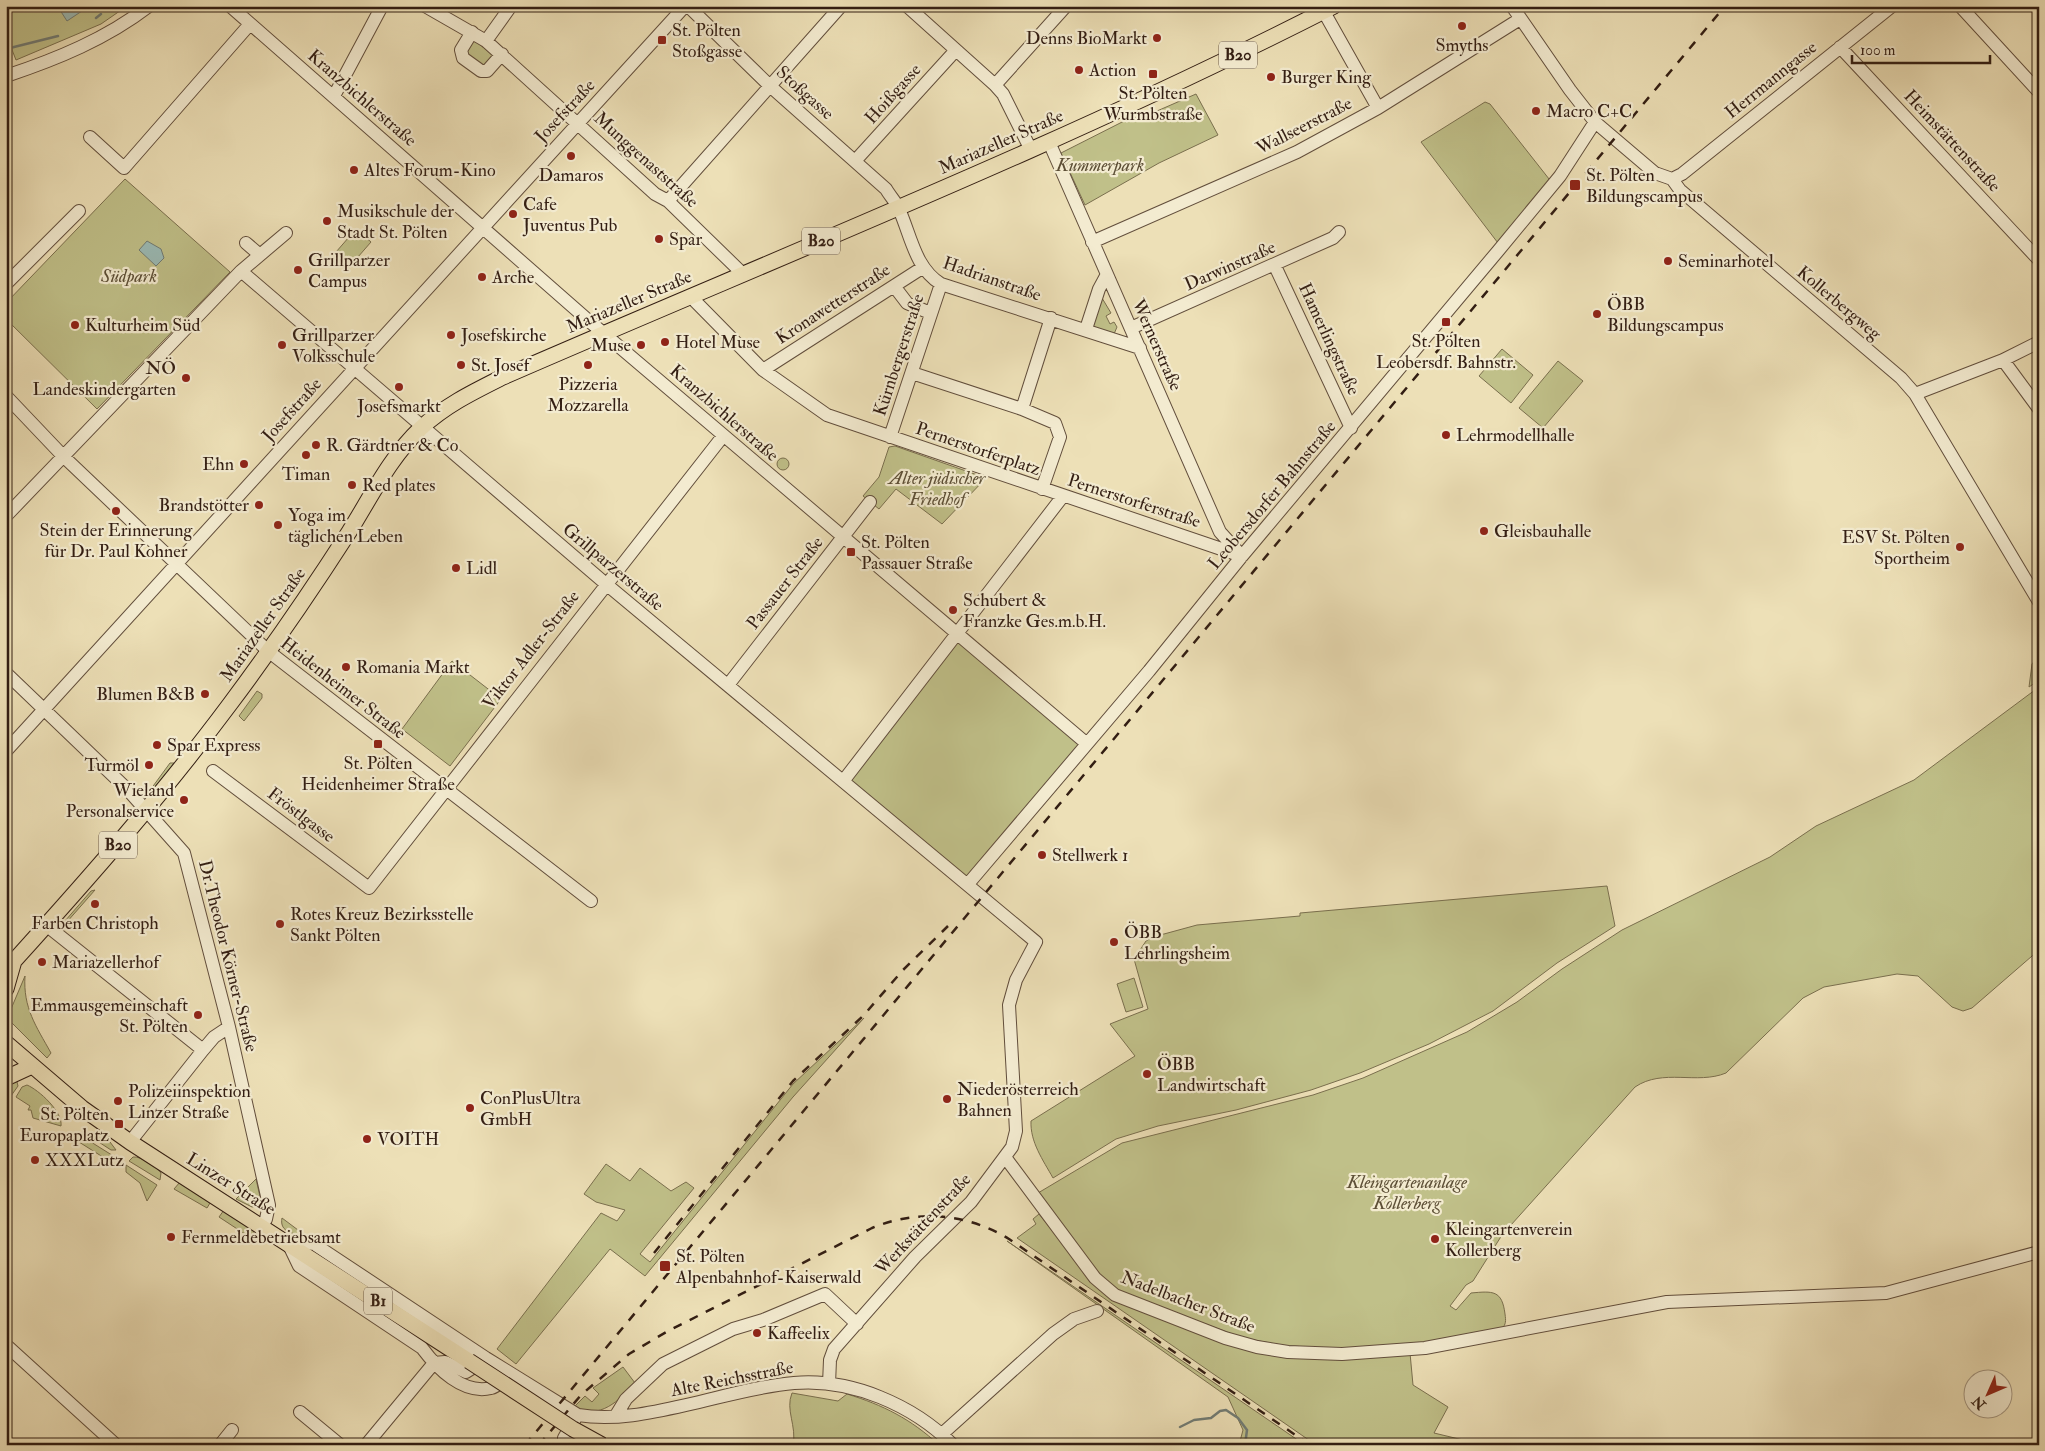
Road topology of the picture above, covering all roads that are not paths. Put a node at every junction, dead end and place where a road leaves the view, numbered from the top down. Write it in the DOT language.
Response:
graph roads {
  1 [pos="149,6"];
  2 [pos="230,6"];
  3 [pos="382,6"];
  4 [pos="425,6"];
  5 [pos="510,6"];
  6 [pos="686,6"];
  7 [pos="840,6"];
  8 [pos="907,6"];
  9 [pos="1066,6"];
  10 [pos="1512,6"];
  11 [pos="1892,6"];
  12 [pos="1960,6"];
  13 [pos="1330,8"];
  14 [pos="1520,19"];
  15 [pos="250,24"];
  16 [pos="472,32"];
  17 [pos="486,41"];
  18 [pos="1840,46"];
  19 [pos="956,50"];
  20 [pos="502,54"];
  21 [pos="6,76"];
  22 [pos="995,85"];
  23 [pos="770,86"];
  24 [pos="2039,92"];
  25 [pos="334,96"];
  26 [pos="1378,108"];
  27 [pos="578,122"];
  28 [pos="1594,122"];
  29 [pos="90,137"];
  30 [pos="1049,142"];
  31 [pos="1031,150"];
  32 [pos="855,160"];
  33 [pos="1672,179"];
  34 [pos="668,201"];
  35 [pos="898,207"];
  36 [pos="79,211"];
  37 [pos="482,227"];
  38 [pos="1339,232"];
  39 [pos="286,233"];
  40 [pos="1092,242"];
  41 [pos="246,243"];
  42 [pos="260,255"];
  43 [pos="2039,260"];
  44 [pos="1275,266"];
  45 [pos="922,268"];
  46 [pos="241,271"];
  47 [pos="743,274"];
  48 [pos="1106,276"];
  49 [pos="6,284"];
  50 [pos="941,284"];
  51 [pos="894,286"];
  52 [pos="690,296"];
  53 [pos="930,313"];
  54 [pos="1051,318"];
  55 [pos="1131,328"];
  56 [pos="1086,329"];
  57 [pos="604,333"];
  58 [pos="2039,342"];
  59 [pos="1140,348"];
  60 [pos="2003,360"];
  61 [pos="354,368"];
  62 [pos="763,370"];
  63 [pos="912,374"];
  64 [pos="1915,394"];
  65 [pos="6,396"];
  66 [pos="1022,409"];
  67 [pos="2039,409"];
  68 [pos="422,427"];
  69 [pos="1352,428"];
  70 [pos="723,436"];
  71 [pos="890,437"];
  72 [pos="64,456"];
  73 [pos="1042,489"];
  74 [pos="1063,496"];
  75 [pos="870,502"];
  76 [pos="6,516"];
  77 [pos="843,536"];
  78 [pos="1242,556"];
  79 [pos="175,564"];
  80 [pos="606,584"];
  81 [pos="2039,602"];
  82 [pos="958,634"];
  83 [pos="268,652"];
  84 [pos="6,673"];
  85 [pos="728,685"];
  86 [pos="44,710"];
  87 [pos="1086,743"];
  88 [pos="6,751"];
  89 [pos="213,771"];
  90 [pos="844,780"];
  91 [pos="445,790"];
  92 [pos="147,810"];
  93 [pos="968,884"];
  94 [pos="369,888"];
  95 [pos="591,901"];
  96 [pos="50,928"];
  97 [pos="10,964"];
  98 [pos="6,989"];
  99 [pos="229,1027"];
  100 [pos="6,1044"];
  101 [pos="203,1050"];
  102 [pos="32,1066"];
  103 [pos="6,1078"];
  104 [pos="130,1142"];
  105 [pos="1005,1157"];
  106 [pos="262,1226"];
  107 [pos="287,1241"];
  108 [pos="2039,1252"];
  109 [pos="1097,1311"];
  110 [pos="857,1324"];
  111 [pos="6,1345"];
  112 [pos="486,1358"];
  113 [pos="434,1363"];
  114 [pos="513,1375"];
  115 [pos="829,1384"];
  116 [pos="300,1412"];
  117 [pos="578,1415"];
  118 [pos="615,1417"];
  119 [pos="232,1430"];
  120 [pos="942,1434"];
  121 [pos="116,1445"];
  122 [pos="220,1445"];
  123 [pos="340,1445"];
  124 [pos="366,1445"];
  125 [pos="576,1445"];
  126 [pos="602,1445"];
  127 [pos="953,1445"];
  128 [pos="958,1445"];
  1 -- 21 [label="street"];
  2 -- 15 [label="street, Kranzbichlerstraße"];
  3 -- 25 [label="street"];
  4 -- 16 [label="street, Munggenaststraße"];
  5 -- 17 [label="street"];
  6 -- 23 [label="street, Stoßgasse"];
  6 -- 27 [label="street, Josefstraße"];
  7 -- 23 [label="street"];
  8 -- 19 [label="street"];
  9 -- 22 [label="street"];
  10 -- 14 [label="street, Kollerbergweg"];
  11 -- 18 [label="street, Herrmanngasse"];
  12 -- 24 [label="street"];
  13 -- 26 [label="street"];
  13 -- 30 [label="main road, Mariazeller Straße / B20"];
  14 -- 26 [label="street, Wallseerstraße"];
  14 -- 28 [label="street, Kollerbergweg"];
  15 -- 25 [label="street, Kranzbichlerstraße"];
  15 -- 29 [label="street"];
  16 -- 17 [label="street, Munggenaststraße"];
  16 -- 20 [label="street"];
  17 -- 20 [label="street, Munggenaststraße"];
  18 -- 33 [label="street, Herrmanngasse"];
  18 -- 43 [label="street, Heimstättenstraße"];
  19 -- 22 [label="street"];
  19 -- 32 [label="street, Hoißgasse"];
  20 -- 27 [label="street, Munggenaststraße"];
  22 -- 31 [label="street"];
  23 -- 32 [label="street, Stoßgasse"];
  23 -- 34 [label="street"];
  25 -- 37 [label="street, Kranzbichlerstraße"];
  26 -- 40 [label="street, Wallseerstraße"];
  27 -- 34 [label="street, Munggenaststraße"];
  27 -- 37 [label="street, Josefstraße"];
  28 -- 33 [label="street, Kollerbergweg"];
  28 -- 69 [label="street, Leobersdorfer Bahnstraße"];
  30 -- 31 [label="main road, Mariazeller Straße / B20"];
  30 -- 40 [label="street, Wernerstraße"];
  31 -- 35 [label="main road, Mariazeller Straße / B20"];
  32 -- 35 [label="street, Stoßgasse"];
  33 -- 64 [label="street, Kollerbergweg"];
  34 -- 47 [label="street, Munggenaststraße"];
  35 -- 45 [label="street, Hadrianstraße"];
  35 -- 47 [label="main road, Mariazeller Straße / B20"];
  36 -- 49 [label="street"];
  37 -- 57 [label="street, Kranzbichlerstraße"];
  37 -- 61 [label="street, Josefstraße"];
  38 -- 44 [label="street, Darwinstraße"];
  39 -- 42 [label="street"];
  40 -- 48 [label="street, Wernerstraße"];
  41 -- 42 [label="street"];
  42 -- 46 [label="street"];
  44 -- 55 [label="street, Darwinstraße"];
  44 -- 69 [label="street, Hamerlingstraße"];
  45 -- 50 [label="street, Hadrianstraße"];
  45 -- 51 [label="street, Kronawetterstraße"];
  46 -- 61 [label="street, Grillparzerstraße"];
  46 -- 72 [label="street"];
  47 -- 52 [label="main road, Mariazeller Straße / B20"];
  48 -- 55 [label="street, Wernerstraße"];
  48 -- 56 [label="street"];
  50 -- 53 [label="street, Kürnbergerstraße"];
  50 -- 54 [label="street, Hadrianstraße"];
  51 -- 53 [label="street"];
  51 -- 62 [label="street, Kronawetterstraße"];
  52 -- 57 [label="main road, Mariazeller Straße / B20"];
  52 -- 62 [label="street"];
  53 -- 63 [label="street, Kürnbergerstraße"];
  54 -- 56 [label="street, Hadrianstraße"];
  54 -- 66 [label="street"];
  55 -- 59 [label="street, Wernerstraße"];
  56 -- 59 [label="street, Hadrianstraße"];
  57 -- 68 [label="main road, Mariazeller Straße / B20"];
  57 -- 70 [label="street, Kranzbichlerstraße"];
  58 -- 60 [label="street"];
  59 -- 78 [label="street, Wernerstraße"];
  60 -- 64 [label="street"];
  60 -- 67 [label="street"];
  61 -- 68 [label="street, Grillparzerstraße"];
  61 -- 79 [label="street, Josefstraße"];
  62 -- 71 [label="street"];
  63 -- 66 [label="street, Pernerstorferplatz"];
  63 -- 71 [label="street, Kürnbergerstraße"];
  64 -- 81 [label="street, Kollerbergweg"];
  65 -- 72 [label="street, Heidenheimer Straße"];
  66 -- 73 [label="street, Pernerstorferplatz"];
  68 -- 80 [label="street, Grillparzerstraße"];
  68 -- 83 [label="main road, Mariazeller Straße / B20"];
  69 -- 78 [label="street, Leobersdorfer Bahnstraße"];
  70 -- 77 [label="street, Kranzbichlerstraße"];
  70 -- 80 [label="street, Viktor Adler-Straße"];
  71 -- 73 [label="street, Pernerstorferplatz"];
  72 -- 76 [label="street"];
  72 -- 79 [label="street, Heidenheimer Straße"];
  73 -- 74 [label="street, Pernerstorferstraße"];
  74 -- 78 [label="street, Pernerstorferstraße"];
  74 -- 82 [label="street"];
  75 -- 77 [label="street, Passauer Straße"];
  77 -- 82 [label="street, Kranzbichlerstraße"];
  77 -- 85 [label="street, Passauer Straße"];
  78 -- 87 [label="street, Leobersdorfer Bahnstraße"];
  79 -- 83 [label="street, Heidenheimer Straße"];
  79 -- 86 [label="street, Josefstraße"];
  80 -- 85 [label="street, Grillparzerstraße"];
  80 -- 91 [label="street, Viktor Adler-Straße"];
  82 -- 87 [label="street, Kranzbichlerstraße"];
  82 -- 90 [label="street"];
  83 -- 91 [label="street, Heidenheimer Straße"];
  83 -- 92 [label="main road, Mariazeller Straße / B20"];
  84 -- 86 [label="street, Dr.Theodor Körner-Straße"];
  85 -- 90 [label="street, Grillparzerstraße"];
  86 -- 88 [label="street, Josefstraße"];
  86 -- 92 [label="street, Dr.Theodor Körner-Straße"];
  87 -- 93 [label="street, Leobersdorfer Bahnstraße"];
  89 -- 94 [label="street, Fröstlgasse"];
  90 -- 93 [label="street, Grillparzerstraße"];
  91 -- 94 [label="street, Viktor Adler-Straße"];
  91 -- 95 [label="street, Heidenheimer Straße"];
  92 -- 96 [label="main road, Mariazeller Straße / B20"];
  92 -- 99 [label="street, Dr.Theodor Körner-Straße"];
  93 -- 105 [label="street, Werkstättenstraße"];
  96 -- 97 [label="main road, Mariazeller Straße / B20"];
  96 -- 101 [label="street"];
  97 -- 98 [label="main road, Mariazeller Straße / B20"];
  99 -- 101 [label="street"];
  99 -- 106 [label="street, Dr.Theodor Körner-Straße"];
  100 -- 102 [label="main road, Linzer Straße / B1"];
  101 -- 104 [label="street"];
  102 -- 103 [label="main road"];
  102 -- 104 [label="main road, Linzer Straße / B1"];
  104 -- 106 [label="main road, Linzer Straße / B1"];
  105 -- 108 [label="street, Nadelbacher Straße"];
  105 -- 110 [label="street, Werkstättenstraße"];
  106 -- 107 [label="main road, Linzer Straße / B1"];
  107 -- 112 [label="street, Alte Reichsstraße"];
  107 -- 113 [label="street"];
  107 -- 126 [label="main road, Linzer Straße / B1, bridge"];
  109 -- 120 [label="street"];
  110 -- 115 [label="street, Werkstättenstraße"];
  110 -- 118 [label="street"];
  111 -- 121 [label="street"];
  112 -- 113 [label="street"];
  112 -- 114 [label="street, Alte Reichsstraße"];
  113 -- 114 [label="street"];
  113 -- 124 [label="street"];
  114 -- 117 [label="street, Alte Reichsstraße"];
  115 -- 118 [label="street, Alte Reichsstraße"];
  115 -- 120 [label="street, Alte Reichsstraße"];
  116 -- 123 [label="street"];
  117 -- 118 [label="street, Alte Reichsstraße"];
  117 -- 125 [label="street"];
  119 -- 122 [label="street"];
  120 -- 127 [label="street, Alte Reichsstraße"];
  120 -- 128 [label="street"];
}
